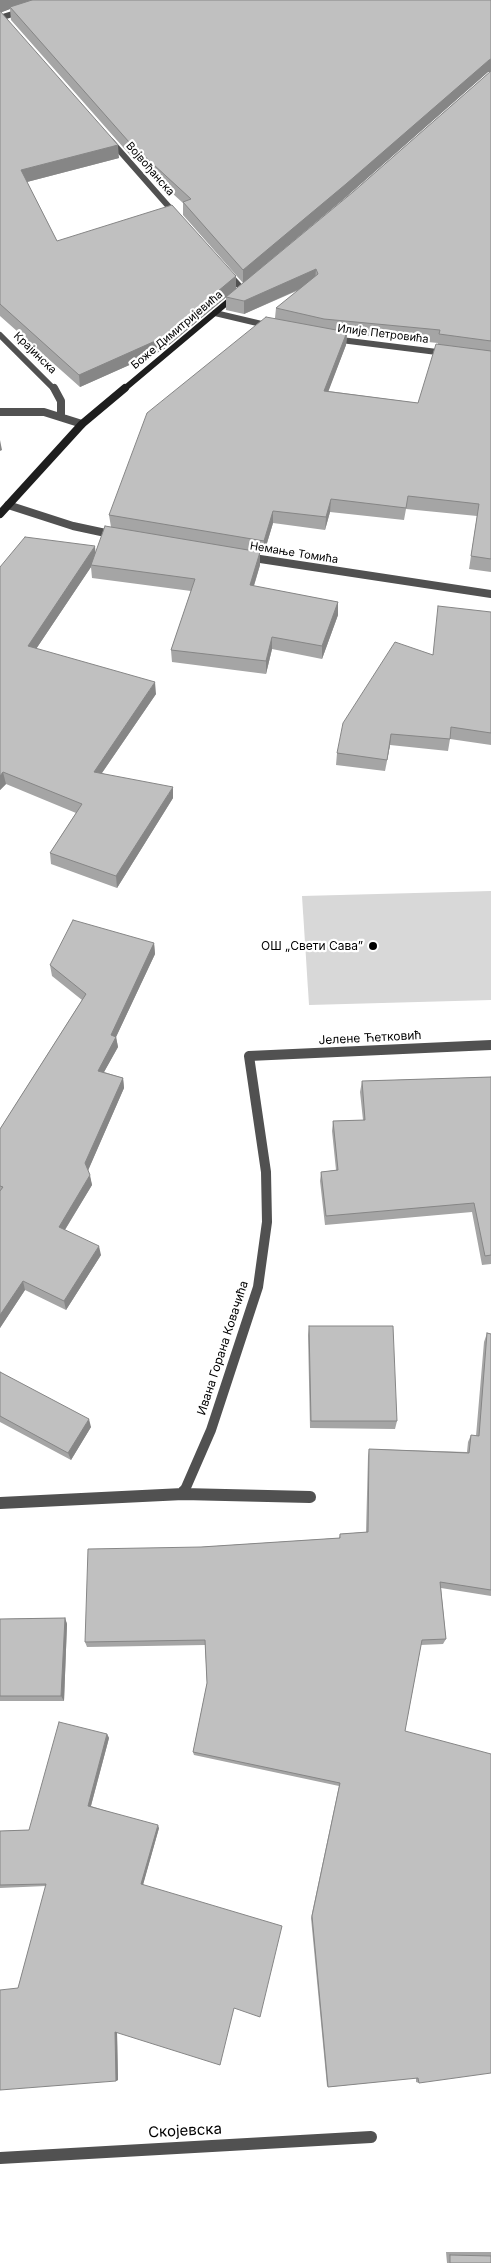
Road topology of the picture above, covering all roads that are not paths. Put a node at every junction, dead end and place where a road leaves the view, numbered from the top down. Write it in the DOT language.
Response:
graph roads {
  1 [pos="31,8"];
  2 [pos="1,18"];
  3 [pos="8,25"];
  4 [pos="106,135"];
  5 [pos="184,223"];
  6 [pos="223,268"];
  7 [pos="250,283"];
  8 [pos="243,290"];
  9 [pos="215,313"];
  10 [pos="278,327"];
  11 [pos="0,335"];
  12 [pos="323,337"];
  13 [pos="457,355"];
  14 [pos="0,412"];
  15 [pos="62,417"];
  16 [pos="82,424"];
  17 [pos="8,505"];
  18 [pos="0,514"];
  19 [pos="126,538"];
  20 [pos="240,556"];
  21 [pos="491,594"];
  22 [pos="491,1045"];
  23 [pos="249,1056"];
  24 [pos="183,1494"];
  25 [pos="310,1497"];
  26 [pos="0,1503"];
  27 [pos="371,2137"];
  28 [pos="0,2158"];
  1 -- 2 [label="street"];
  2 -- 3 [label="street"];
  4 -- 5 [label="street, Војвођанска"];
  6 -- 8 [label="street"];
  7 -- 8 [label="main road, Боже Димитријевића"];
  8 -- 9 [label="main road, Боже Димитријевића"];
  9 -- 10 [label="street"];
  9 -- 16 [label="main road, Боже Димитријевића"];
  11 -- 15 [label="street, Крајинска"];
  12 -- 13 [label="street, Илије Петровића"];
  14 -- 15 [label="street"];
  15 -- 16 [label="street"];
  16 -- 17 [label="main road, Боже Димитријевића"];
  17 -- 18 [label="main road, Боже Димитријевића"];
  17 -- 19 [label="street"];
  20 -- 21 [label="street, Немање Томића"];
  22 -- 23 [label="street, Јелене Ћетковић"];
  23 -- 24 [label="street, Ивана Горана Ковачића"];
  24 -- 25 [label="street"];
  24 -- 26 [label="street"];
  27 -- 28 [label="street, Скојевска"];
}
